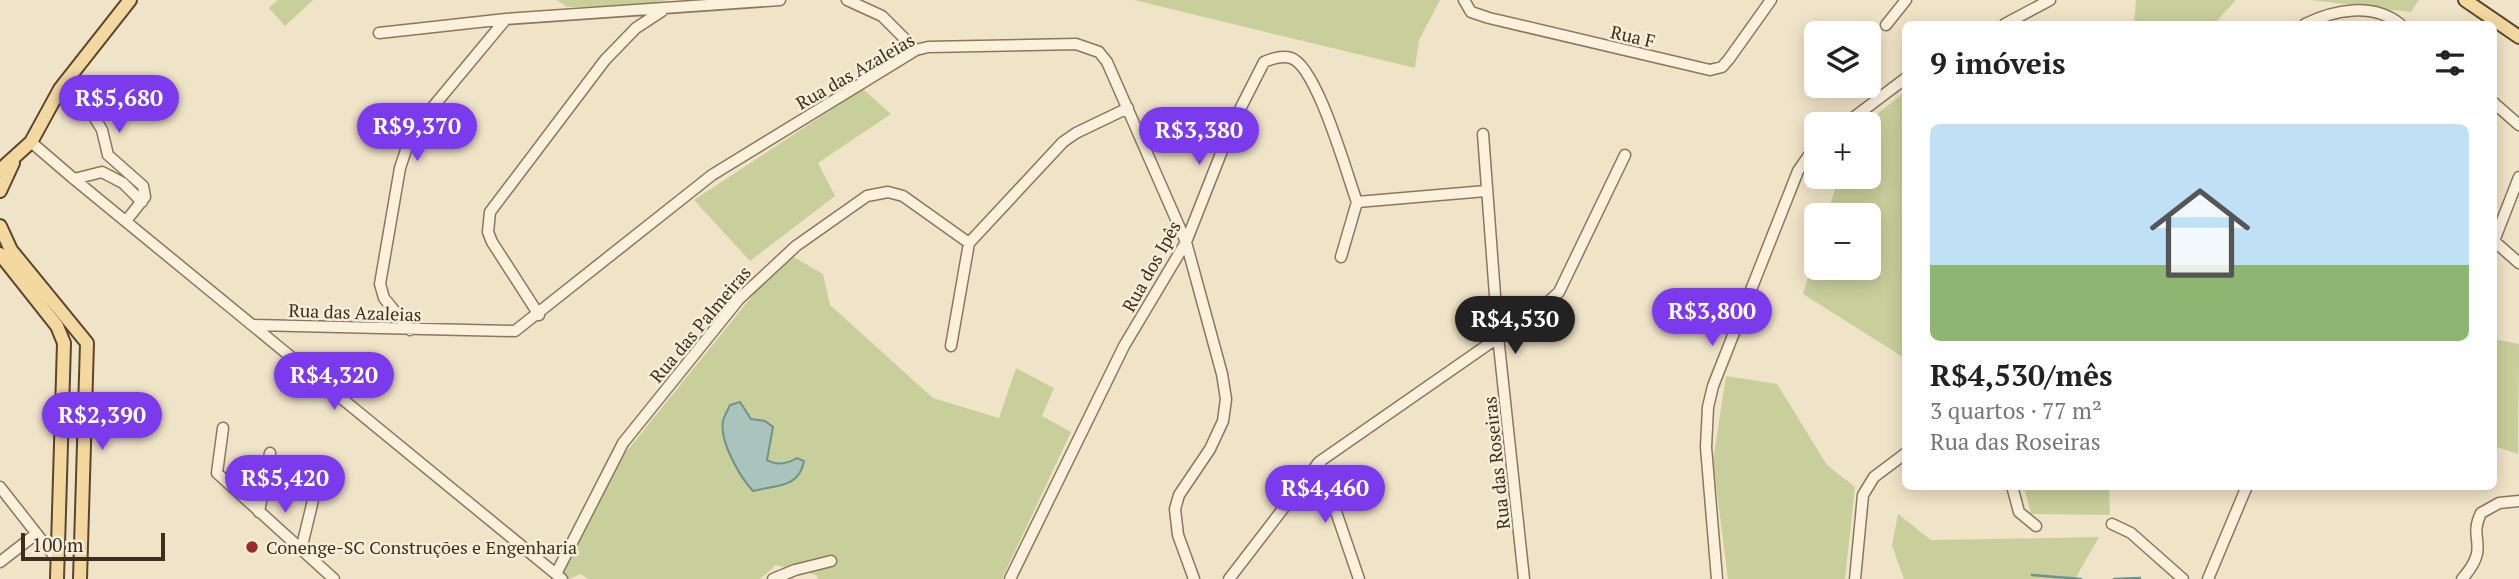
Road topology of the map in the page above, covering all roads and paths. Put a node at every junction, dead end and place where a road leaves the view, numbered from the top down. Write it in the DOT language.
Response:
graph roads {
  1 [pos="130,0"];
  2 [pos="780,0"];
  3 [pos="847,0"];
  4 [pos="1464,0"];
  5 [pos="1771,0"];
  6 [pos="1906,0"];
  7 [pos="2050,0"];
  8 [pos="2465,0"];
  9 [pos="664,10"];
  10 [pos="506,19"];
  11 [pos="2011,21"];
  12 [pos="2315,21"];
  13 [pos="2394,21"];
  14 [pos="2496,21"];
  15 [pos="2497,22"];
  16 [pos="1886,24"];
  17 [pos="379,33"];
  18 [pos="2519,37"];
  19 [pos="916,50"];
  20 [pos="1902,81"];
  21 [pos="60,89"];
  22 [pos="2497,106"];
  23 [pos="1128,108"];
  24 [pos="1862,112"];
  25 [pos="2519,125"];
  26 [pos="1482,134"];
  27 [pos="31,142"];
  28 [pos="108,155"];
  29 [pos="1625,155"];
  30 [pos="17,157"];
  31 [pos="1804,162"];
  32 [pos="0,170"];
  33 [pos="97,172"];
  34 [pos="129,172"];
  35 [pos="2519,177"];
  36 [pos="74,179"];
  37 [pos="119,181"];
  38 [pos="0,191"];
  39 [pos="1486,191"];
  40 [pos="142,202"];
  41 [pos="1357,202"];
  42 [pos="126,221"];
  43 [pos="0,226"];
  44 [pos="2497,233"];
  45 [pos="1186,242"];
  46 [pos="969,243"];
  47 [pos="2497,244"];
  48 [pos="0,254"];
  49 [pos="1341,257"];
  50 [pos="2519,263"];
  51 [pos="539,315"];
  52 [pos="253,325"];
  53 [pos="410,330"];
  54 [pos="1498,337"];
  55 [pos="951,346"];
  56 [pos="223,428"];
  57 [pos="270,453"];
  58 [pos="1902,456"];
  59 [pos="1320,462"];
  60 [pos="0,487"];
  61 [pos="2013,490"];
  62 [pos="2245,490"];
  63 [pos="314,496"];
  64 [pos="2519,501"];
  65 [pos="259,512"];
  66 [pos="2112,524"];
  67 [pos="2036,526"];
  68 [pos="36,534"];
  69 [pos="301,550"];
  70 [pos="58,561"];
  71 [pos="831,561"];
  72 [pos="0,562"];
  73 [pos="559,576"];
  74 [pos="57,579"];
  75 [pos="80,579"];
  76 [pos="334,579"];
  77 [pos="773,579"];
  78 [pos="1010,579"];
  79 [pos="1194,579"];
  80 [pos="1229,579"];
  81 [pos="1359,579"];
  82 [pos="1524,579"];
  83 [pos="1717,579"];
  84 [pos="1855,579"];
  85 [pos="2182,579"];
  86 [pos="2208,579"];
  87 [pos="2462,579"];
  1 -- 21 [label="main road"];
  2 -- 9 [label="street"];
  3 -- 19 [label="street"];
  4 -- 5 [label="street, Rua F"];
  6 -- 16 [label="street"];
  7 -- 11 [label="street"];
  8 -- 14 [label="main road"];
  9 -- 10 [label="street"];
  9 -- 51 [label="street"];
  10 -- 17 [label="street"];
  10 -- 53 [label="street"];
  12 -- 13 [label="street"];
  15 -- 18 [label="main road"];
  19 -- 23 [label="street, Rua das Azaleias"];
  19 -- 51 [label="street, Rua das Azaleias"];
  20 -- 24 [label="street"];
  21 -- 27 [label="main road"];
  21 -- 28 [label="street"];
  22 -- 25 [label="street"];
  23 -- 45 [label="street, Rua das Azaleias"];
  23 -- 46 [label="street"];
  26 -- 39 [label="street, Rua das Roseiras"];
  27 -- 30 [label="main road"];
  27 -- 36 [label="street"];
  28 -- 33 [label="street"];
  28 -- 34 [label="street"];
  29 -- 54 [label="street"];
  30 -- 32 [label="main road"];
  30 -- 38 [label="main road"];
  31 -- 83 [label="street"];
  33 -- 36 [label="street"];
  33 -- 37 [label="street"];
  34 -- 37 [label="street"];
  34 -- 40 [label="street"];
  35 -- 44 [label="street"];
  36 -- 42 [label="street"];
  37 -- 40 [label="street"];
  39 -- 41 [label="street"];
  39 -- 54 [label="street, Rua das Roseiras"];
  40 -- 42 [label="street"];
  41 -- 45 [label="street, Rua dos Ipês"];
  41 -- 49 [label="street"];
  42 -- 52 [label="street"];
  43 -- 75 [label="main road"];
  45 -- 78 [label="street, Rua dos Ipês"];
  45 -- 79 [label="street, Rua das Azaleias"];
  46 -- 55 [label="street"];
  46 -- 73 [label="street, Rua das Palmeiras"];
  47 -- 50 [label="street"];
  48 -- 70 [label="main road"];
  51 -- 53 [label="street, Rua das Azaleias"];
  52 -- 53 [label="street, Rua das Azaleias"];
  52 -- 73 [label="street"];
  54 -- 59 [label="street"];
  54 -- 82 [label="street, Rua das Roseiras"];
  56 -- 65 [label="street"];
  57 -- 65 [label="street"];
  58 -- 84 [label="street"];
  59 -- 80 [label="street"];
  59 -- 81 [label="street"];
  60 -- 68 [label="street"];
  61 -- 67 [label="street"];
  62 -- 86 [label="street"];
  63 -- 69 [label="street"];
  64 -- 87 [label="street"];
  65 -- 69 [label="street"];
  66 -- 85 [label="street"];
  68 -- 70 [label="street"];
  68 -- 72 [label="street"];
  69 -- 76 [label="street"];
  70 -- 74 [label="main road"];
  71 -- 77 [label="street"];
}
